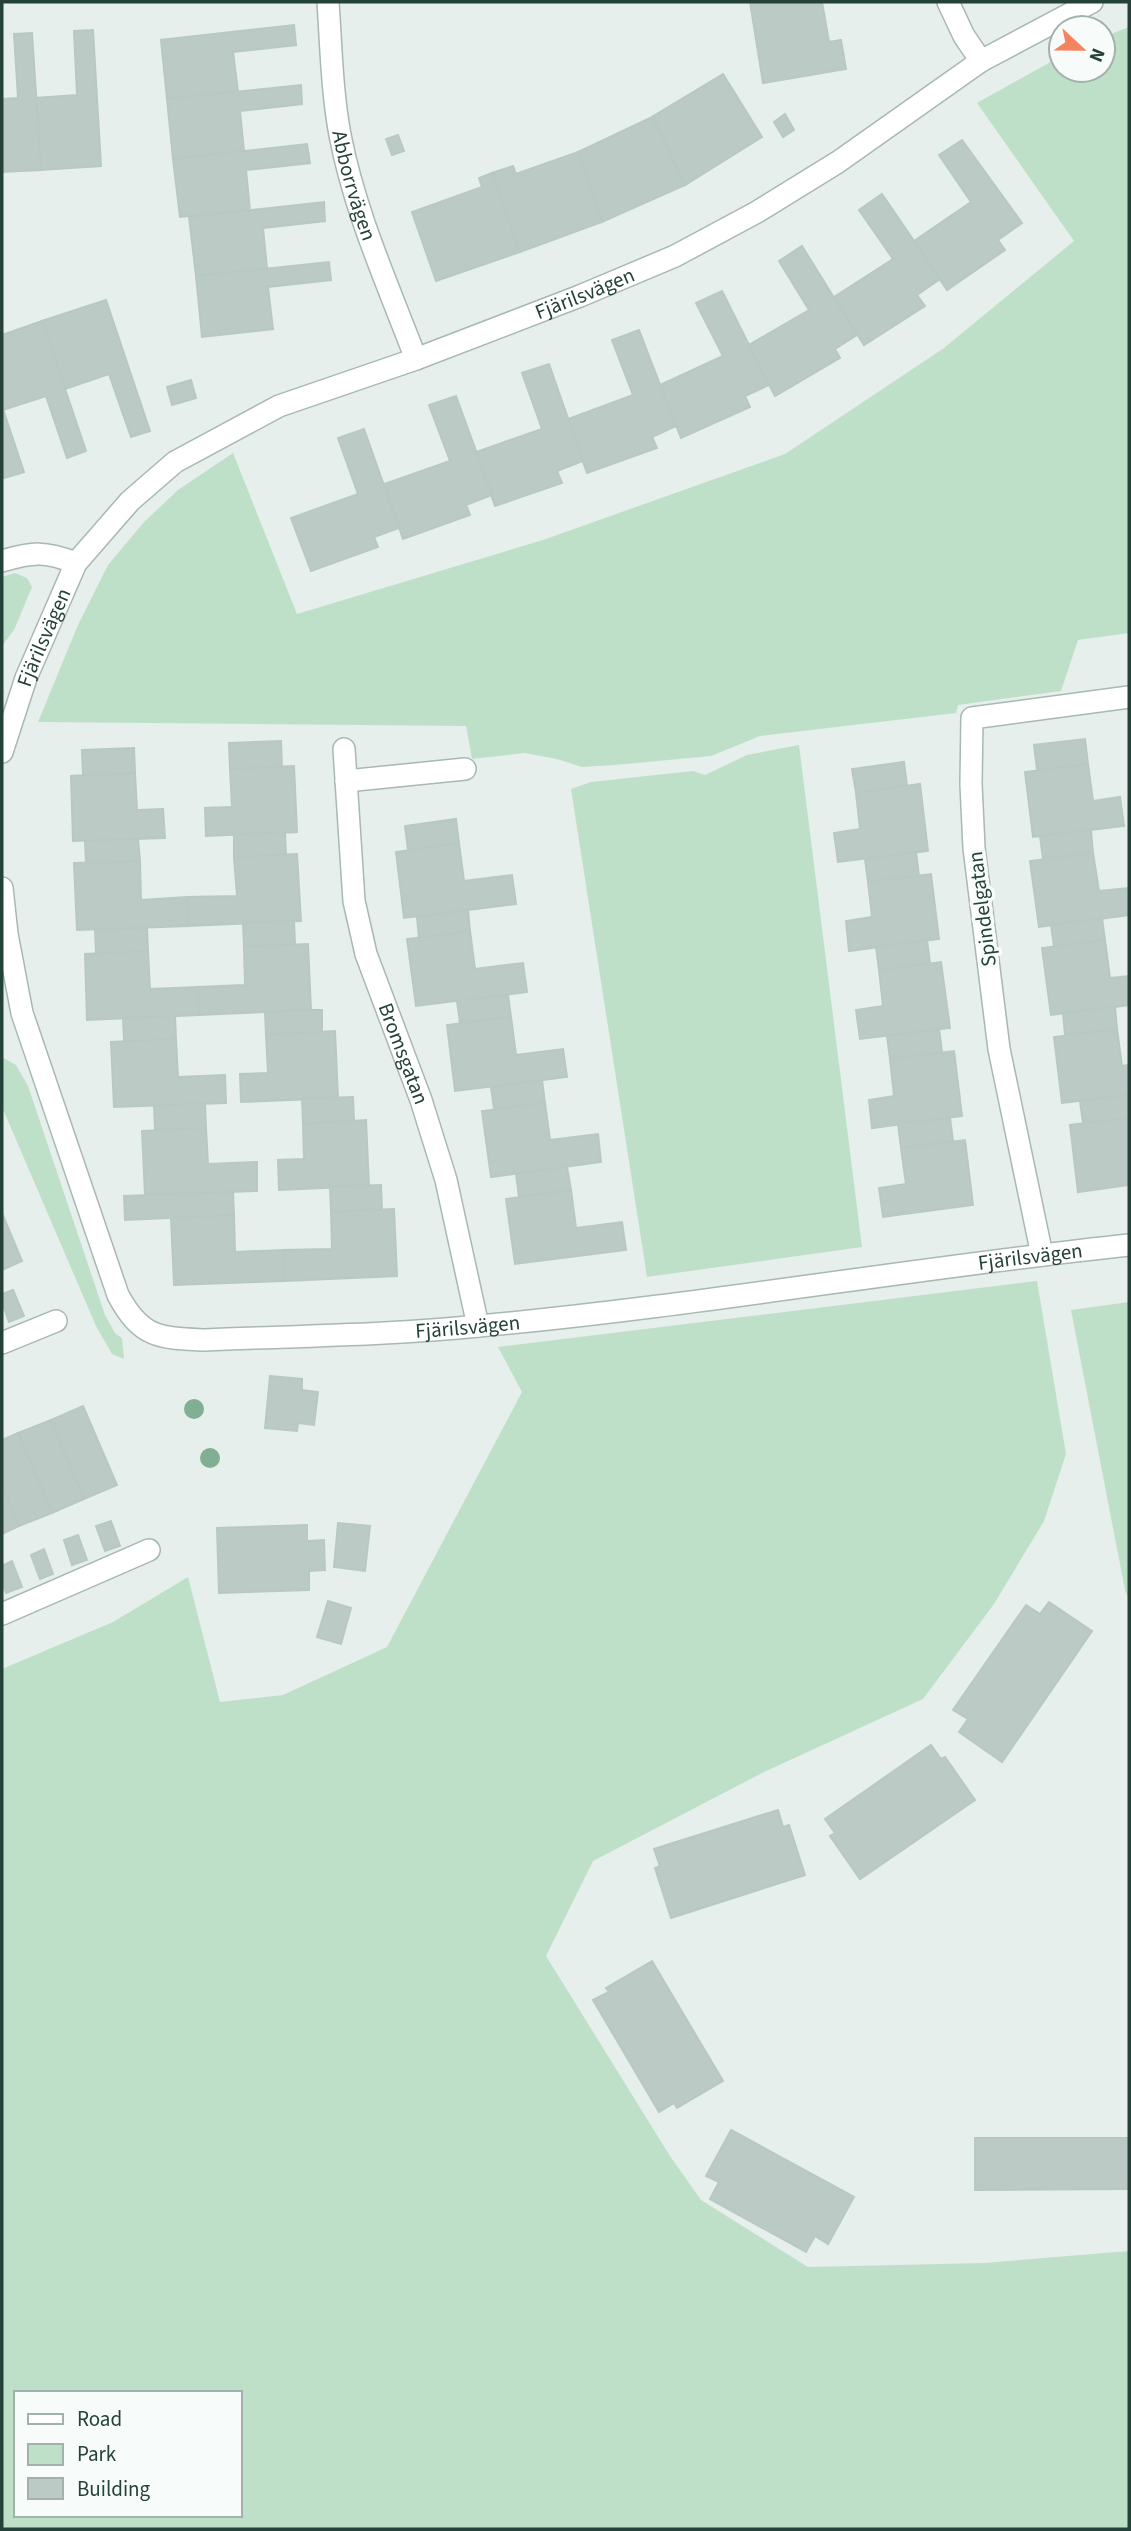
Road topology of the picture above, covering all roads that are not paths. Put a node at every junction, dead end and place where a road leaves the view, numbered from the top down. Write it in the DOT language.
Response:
graph roads {
  1 [pos="328,2"];
  2 [pos="948,2"];
  3 [pos="1092,2"];
  4 [pos="981,61"];
  5 [pos="416,359"];
  6 [pos="2,561"];
  7 [pos="76,563"];
  8 [pos="1129,697"];
  9 [pos="344,749"];
  10 [pos="2,752"];
  11 [pos="465,769"];
  12 [pos="346,781"];
  13 [pos="2,888"];
  14 [pos="22,1013"];
  15 [pos="2,1021"];
  16 [pos="1129,1245"];
  17 [pos="1042,1255"];
  18 [pos="56,1321"];
  19 [pos="478,1326"];
  20 [pos="2,1343"];
  21 [pos="149,1550"];
  22 [pos="2,1614"];
  1 -- 5 [label="street, Abborrvägen"];
  2 -- 4 [label="street"];
  3 -- 4 [label="street, Fjärilsvägen"];
  4 -- 5 [label="street, Fjärilsvägen"];
  5 -- 7 [label="street, Fjärilsvägen"];
  6 -- 7 [label="street, Fjärilsvägen"];
  7 -- 10 [label="street, Fjärilsvägen"];
  8 -- 17 [label="street, Spindelgatan"];
  9 -- 12 [label="street, Bromsgatan"];
  11 -- 12 [label="street"];
  12 -- 19 [label="street, Bromsgatan"];
  13 -- 14 [label="street, Fjärilsvägen"];
  14 -- 15 [label="street"];
  14 -- 19 [label="street, Fjärilsvägen"];
  16 -- 17 [label="street, Fjärilsvägen"];
  17 -- 19 [label="street, Fjärilsvägen"];
  18 -- 20 [label="street"];
  21 -- 22 [label="street"];
}
